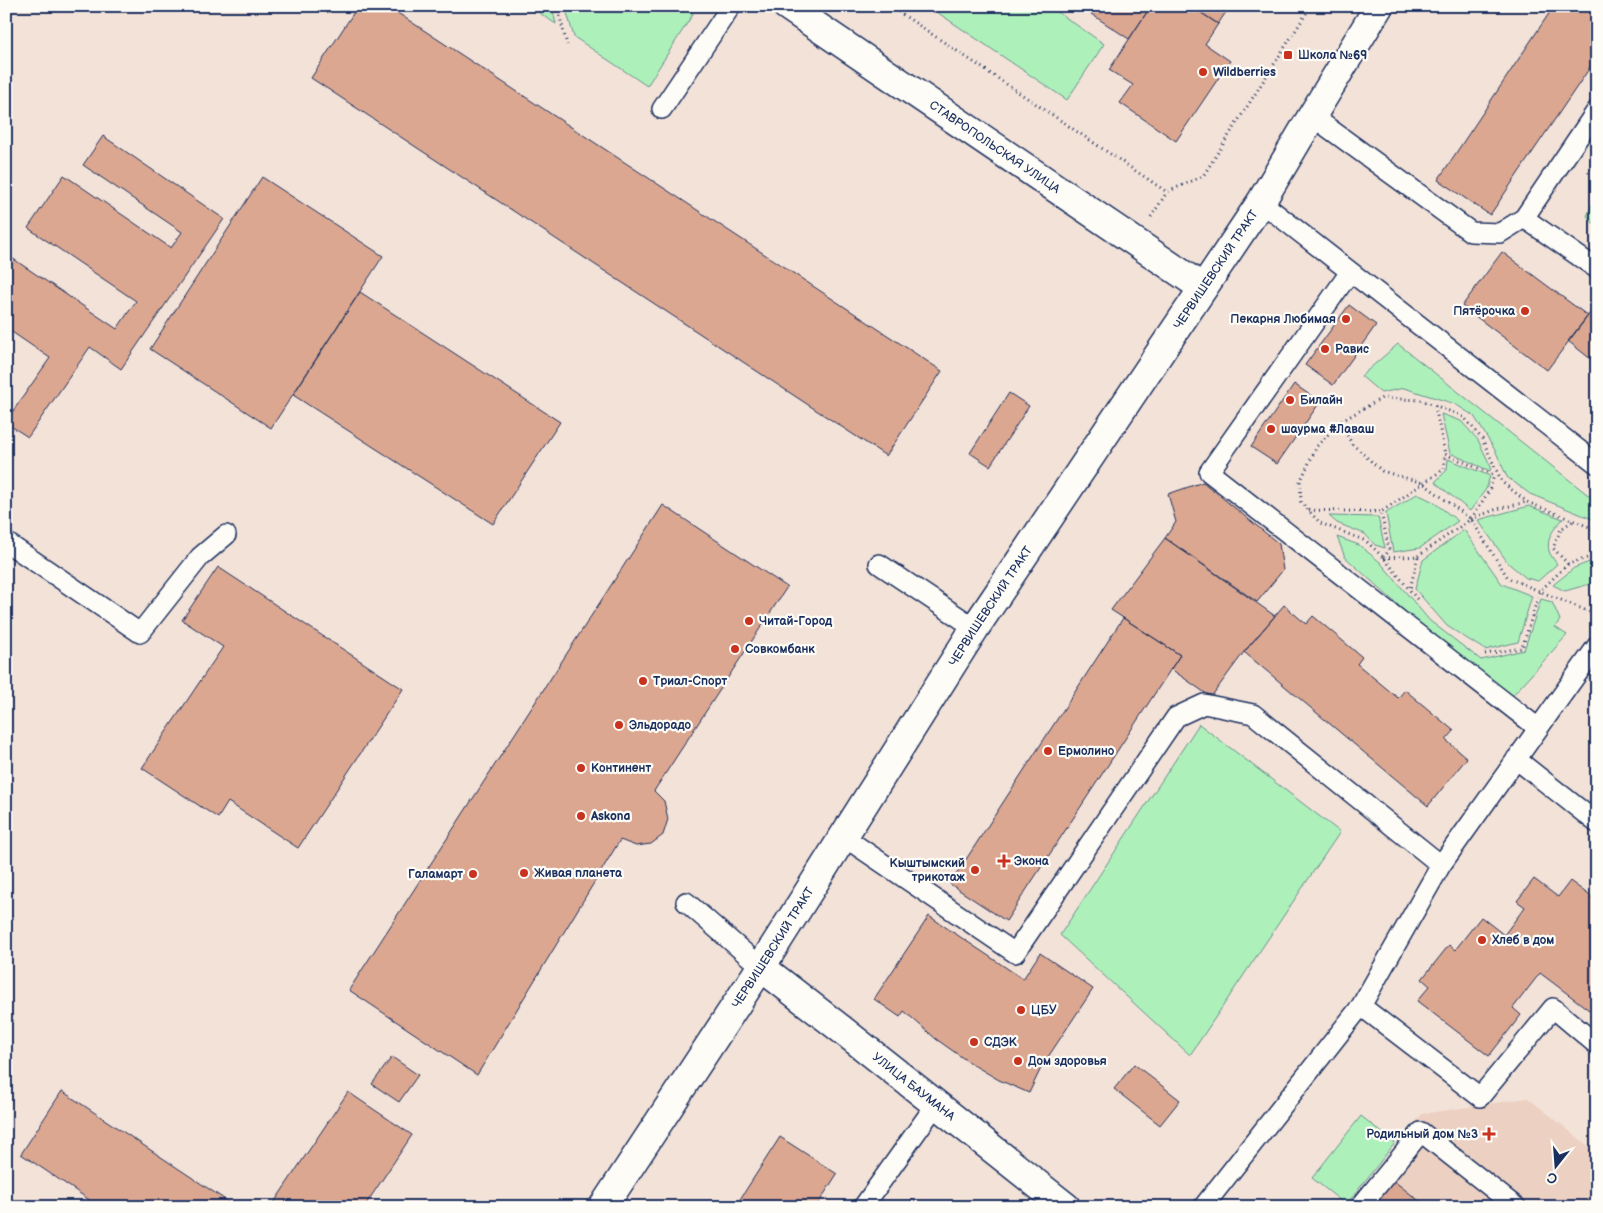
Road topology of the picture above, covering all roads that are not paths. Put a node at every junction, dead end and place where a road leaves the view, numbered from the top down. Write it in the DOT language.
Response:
graph roads {
  1 [pos="731,6"];
  2 [pos="787,6"];
  3 [pos="1379,6"];
  4 [pos="662,109"];
  5 [pos="1597,110"];
  6 [pos="1312,116"];
  7 [pos="1261,202"];
  8 [pos="1524,218"];
  9 [pos="1597,269"];
  10 [pos="1350,272"];
  11 [pos="1203,288"];
  12 [pos="1597,464"];
  13 [pos="226,535"];
  14 [pos="6,542"];
  15 [pos="878,564"];
  16 [pos="974,628"];
  17 [pos="1597,646"];
  18 [pos="1538,728"];
  19 [pos="1516,759"];
  20 [pos="1597,823"];
  21 [pos="844,837"];
  22 [pos="1441,865"];
  23 [pos="686,902"];
  24 [pos="761,967"];
  25 [pos="1361,1006"];
  26 [pos="1597,1045"];
  27 [pos="936,1103"];
  28 [pos="603,1207"];
  29 [pos="863,1207"];
  30 [pos="1066,1207"];
  31 [pos="1203,1207"];
  32 [pos="1360,1207"];
  33 [pos="1516,1207"];
  1 -- 4 [label="lane"];
  2 -- 11 [label="main road, СТАВРОПОЛЬСКАЯ УЛИЦА"];
  3 -- 6 [label="main road, ЧЕРВИШЕВСКИЙ ТРАКТ"];
  5 -- 8 [label="lane"];
  6 -- 7 [label="main road, ЧЕРВИШЕВСКИЙ ТРАКТ"];
  6 -- 8 [label="lane"];
  7 -- 10 [label="lane"];
  7 -- 11 [label="main road, ЧЕРВИШЕВСКИЙ ТРАКТ"];
  8 -- 9 [label="lane"];
  10 -- 12 [label="lane"];
  10 -- 18 [label="lane"];
  11 -- 16 [label="main road, ЧЕРВИШЕВСКИЙ ТРАКТ"];
  13 -- 14 [label="lane"];
  15 -- 16 [label="lane"];
  16 -- 21 [label="main road, ЧЕРВИШЕВСКИЙ ТРАКТ"];
  17 -- 18 [label="lane"];
  18 -- 19 [label="lane"];
  19 -- 20 [label="lane"];
  19 -- 22 [label="lane"];
  21 -- 22 [label="lane"];
  21 -- 24 [label="main road, ЧЕРВИШЕВСКИЙ ТРАКТ"];
  22 -- 25 [label="lane"];
  23 -- 24 [label="lane"];
  24 -- 27 [label="main road, УЛИЦА БАУМАНА"];
  24 -- 28 [label="main road, ЧЕРВИШЕВСКИЙ ТРАКТ"];
  25 -- 26 [label="lane"];
  25 -- 31 [label="lane"];
  27 -- 29 [label="lane"];
  27 -- 30 [label="main road, УЛИЦА БАУМАНА"];
  32 -- 33 [label="lane"];
}
